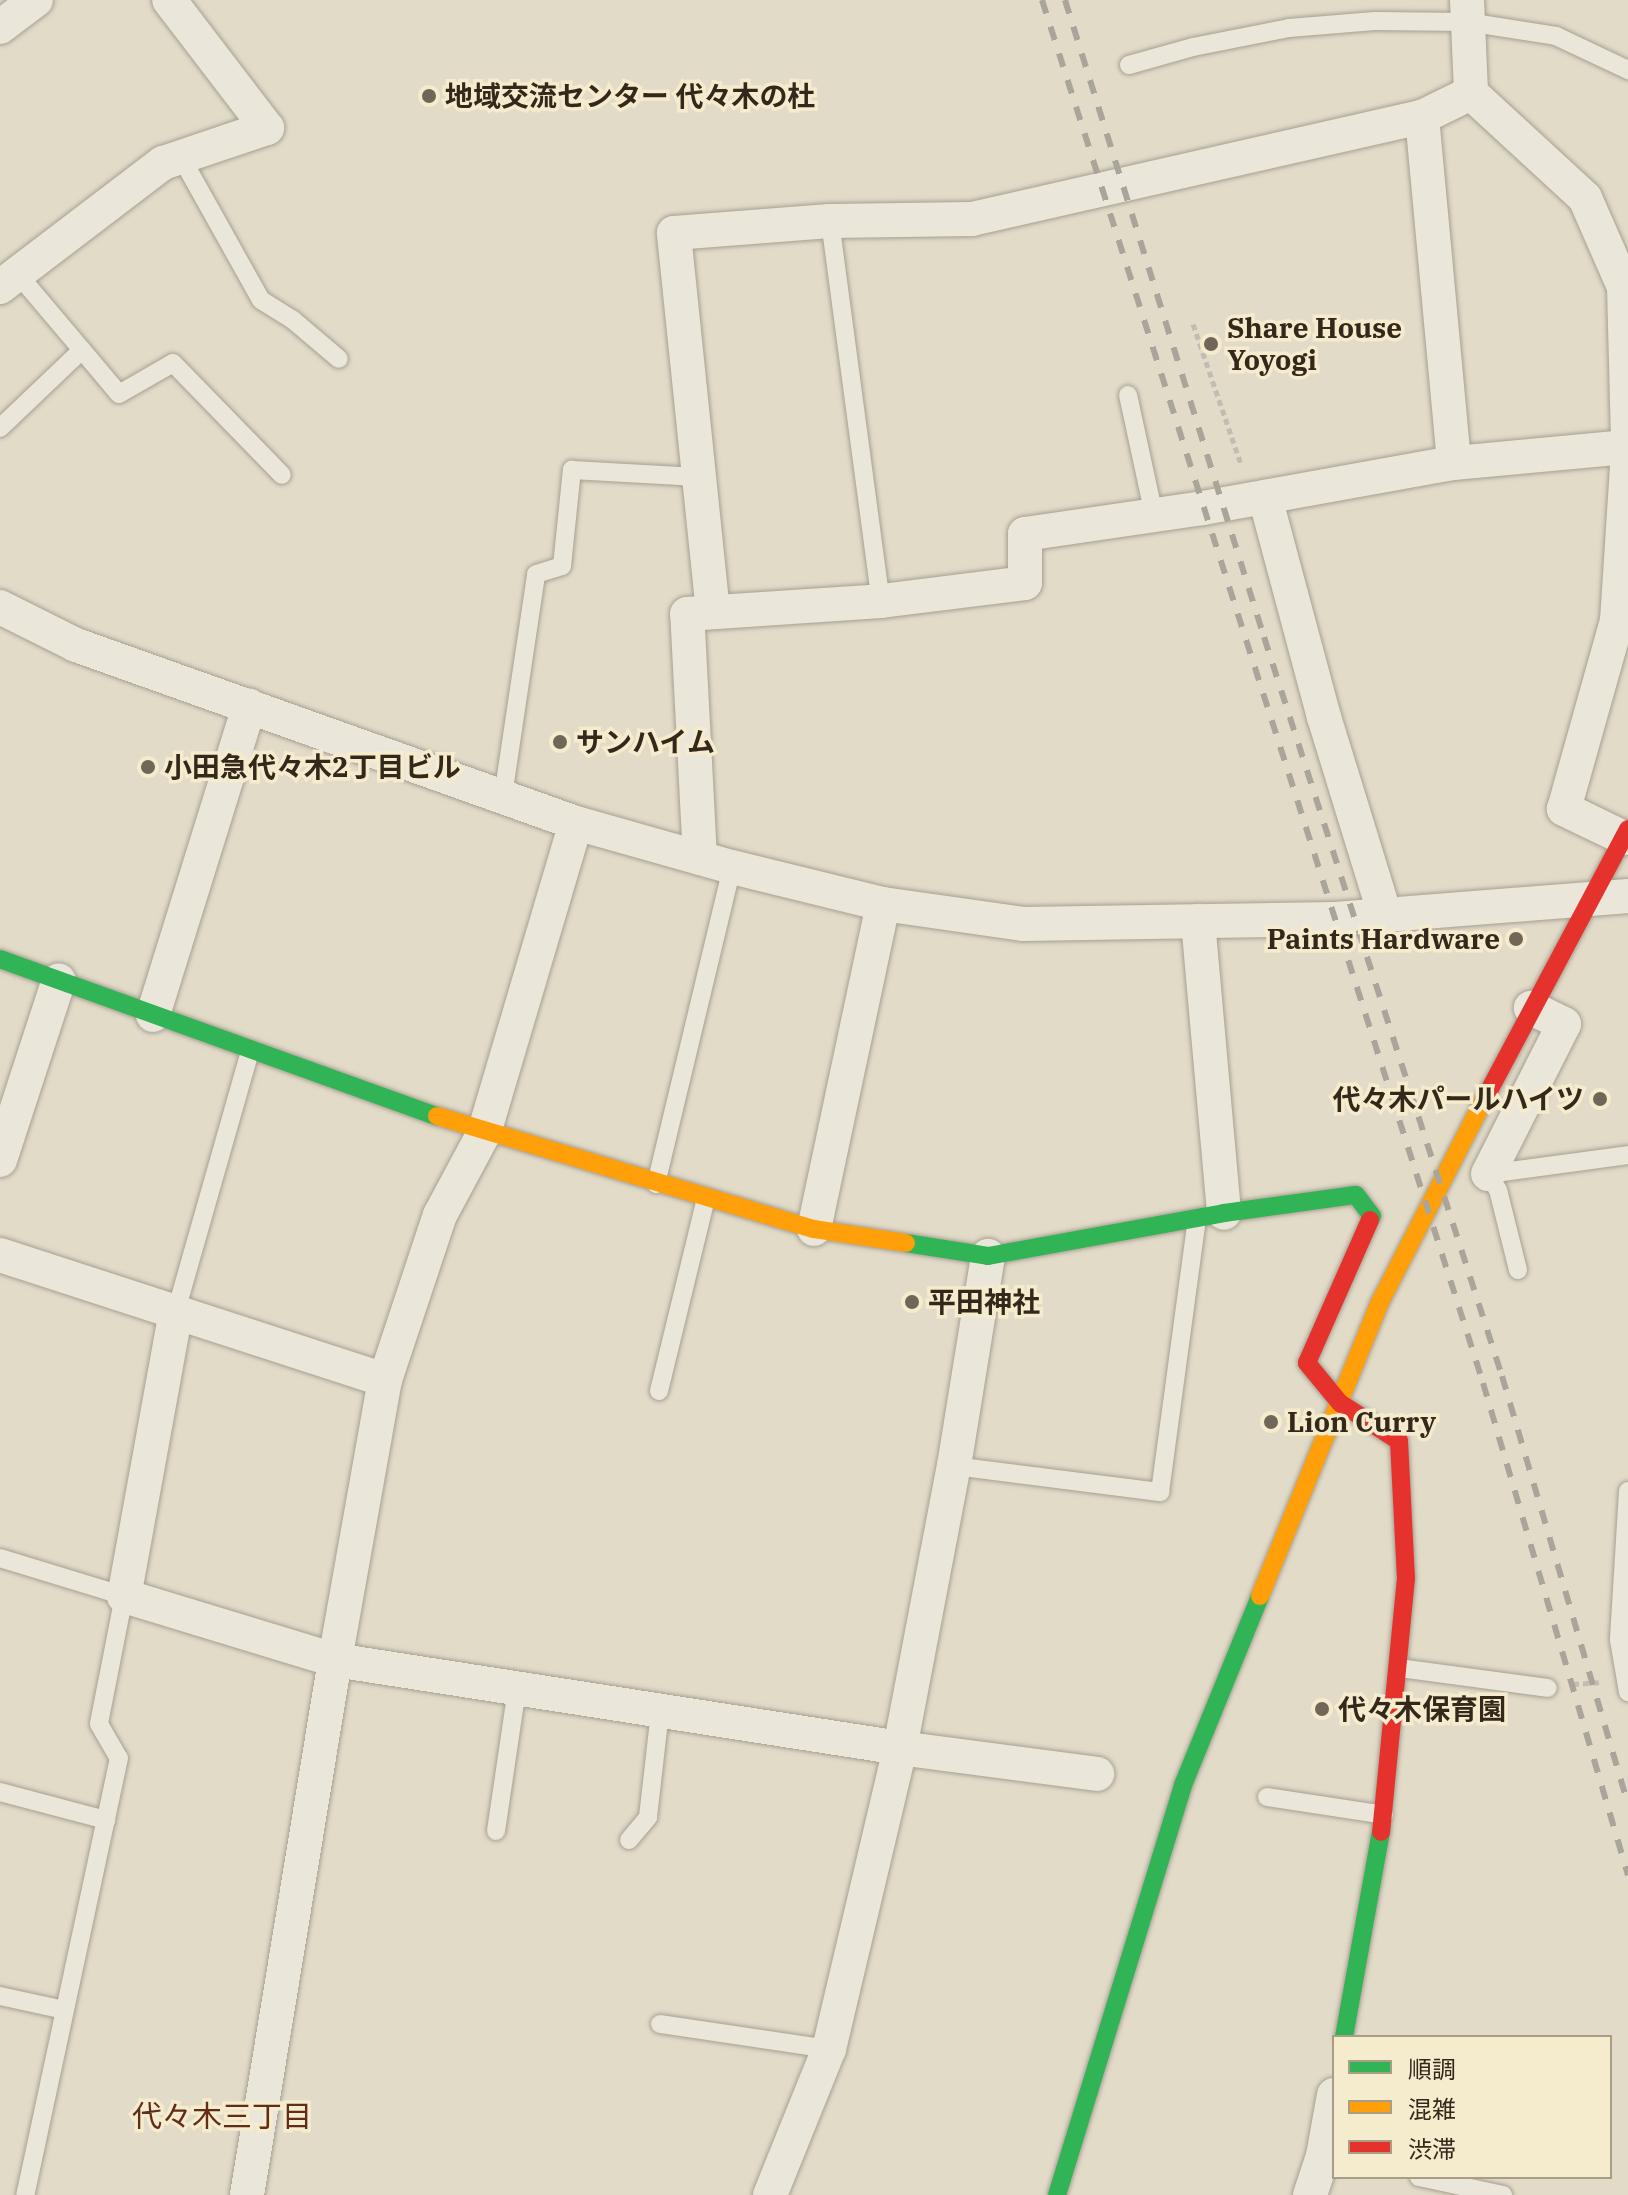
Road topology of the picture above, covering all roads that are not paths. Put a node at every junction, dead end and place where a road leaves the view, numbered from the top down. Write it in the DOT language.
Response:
graph roads {
  1 [pos="36,0"];
  2 [pos="169,0"];
  3 [pos="1467,11"];
  4 [pos="1,25"];
  5 [pos="1129,65"];
  6 [pos="1628,70"];
  7 [pos="1471,93"];
  8 [pos="1422,117"];
  9 [pos="181,157"];
  10 [pos="830,221"];
  11 [pos="8,280"];
  12 [pos="82,350"];
  13 [pos="339,359"];
  14 [pos="1128,395"];
  15 [pos="0,428"];
  16 [pos="1628,439"];
  17 [pos="1628,449"];
  18 [pos="1454,463"];
  19 [pos="282,475"];
  20 [pos="698,477"];
  21 [pos="1259,498"];
  22 [pos="1154,515"];
  23 [pos="881,601"];
  24 [pos="0,607"];
  25 [pos="713,612"];
  26 [pos="249,706"];
  27 [pos="503,796"];
  28 [pos="576,823"];
  29 [pos="1626,834"];
  30 [pos="716,863"];
  31 [pos="1628,896"];
  32 [pos="1591,897"];
  33 [pos="883,904"];
  34 [pos="1385,915"];
  35 [pos="1198,921"];
  36 [pos="0,959"];
  37 [pos="59,980"];
  38 [pos="1531,1008"];
  39 [pos="153,1015"];
  40 [pos="250,1051"];
  41 [pos="484,1133"];
  42 [pos="1628,1155"];
  43 [pos="0,1160"];
  44 [pos="1488,1174"];
  45 [pos="656,1184"];
  46 [pos="706,1198"];
  47 [pos="1211,1216"];
  48 [pos="814,1229"];
  49 [pos="0,1255"];
  50 [pos="988,1256"];
  51 [pos="1518,1270"];
  52 [pos="176,1311"];
  53 [pos="385,1380"];
  54 [pos="659,1391"];
  55 [pos="1340,1403"];
  56 [pos="954,1466"];
  57 [pos="1628,1491"];
  58 [pos="1627,1533"];
  59 [pos="0,1558"];
  60 [pos="124,1596"];
  61 [pos="335,1660"];
  62 [pos="1400,1668"];
  63 [pos="517,1688"];
  64 [pos="1548,1688"];
  65 [pos="1627,1688"];
  66 [pos="660,1711"];
  67 [pos="900,1748"];
  68 [pos="1097,1774"];
  69 [pos="0,1792"];
  70 [pos="1267,1797"];
  71 [pos="1384,1815"];
  72 [pos="106,1820"];
  73 [pos="496,1831"];
  74 [pos="629,1840"];
  75 [pos="0,1996"];
  76 [pos="65,2010"];
  77 [pos="660,2024"];
  78 [pos="1344,2035"];
  79 [pos="829,2049"];
  80 [pos="1332,2116"];
  81 [pos="1328,2158"];
  82 [pos="1428,2179"];
  83 [pos="25,2195"];
  84 [pos="247,2195"];
  85 [pos="770,2195"];
  86 [pos="1057,2195"];
  87 [pos="1310,2195"];
  88 [pos="1503,2195"];
  1 -- 4 [label="street"];
  2 -- 9 [label="street"];
  3 -- 5 [label="lane"];
  3 -- 6 [label="lane"];
  3 -- 7 [label="street"];
  7 -- 8 [label="street"];
  7 -- 16 [label="street"];
  8 -- 10 [label="street"];
  8 -- 18 [label="street"];
  9 -- 11 [label="street"];
  9 -- 13 [label="lane"];
  10 -- 20 [label="street"];
  10 -- 23 [label="lane"];
  11 -- 12 [label="lane"];
  12 -- 15 [label="lane"];
  12 -- 19 [label="lane"];
  14 -- 22 [label="lane"];
  17 -- 18 [label="street"];
  17 -- 29 [label="street"];
  18 -- 21 [label="street"];
  20 -- 25 [label="street"];
  20 -- 27 [label="lane"];
  21 -- 22 [label="street"];
  21 -- 34 [label="street"];
  22 -- 23 [label="street"];
  23 -- 25 [label="street"];
  24 -- 26 [label="street"];
  25 -- 30 [label="street"];
  26 -- 27 [label="street"];
  26 -- 39 [label="street"];
  27 -- 28 [label="street"];
  28 -- 30 [label="street"];
  28 -- 41 [label="street"];
  29 -- 32 [label="street"];
  30 -- 33 [label="street"];
  30 -- 45 [label="lane"];
  31 -- 32 [label="street"];
  32 -- 34 [label="street"];
  32 -- 38 [label="street"];
  33 -- 35 [label="street"];
  33 -- 48 [label="street"];
  34 -- 35 [label="street"];
  35 -- 47 [label="street"];
  36 -- 37 [label="street"];
  37 -- 39 [label="street"];
  37 -- 43 [label="street"];
  38 -- 44 [label="street"];
  38 -- 55 [label="street"];
  39 -- 40 [label="street"];
  40 -- 41 [label="street"];
  40 -- 52 [label="lane"];
  41 -- 45 [label="street"];
  41 -- 53 [label="street"];
  42 -- 44 [label="lane"];
  44 -- 51 [label="lane"];
  45 -- 46 [label="street"];
  46 -- 48 [label="street"];
  46 -- 54 [label="lane"];
  47 -- 50 [label="street"];
  47 -- 55 [label="street"];
  47 -- 56 [label="lane"];
  48 -- 50 [label="street"];
  49 -- 52 [label="street"];
  50 -- 56 [label="street"];
  52 -- 53 [label="street"];
  52 -- 60 [label="street"];
  53 -- 61 [label="street"];
  55 -- 62 [label="street"];
  55 -- 86 [label="street"];
  56 -- 67 [label="street"];
  57 -- 58 [label="lane"];
  58 -- 65 [label="lane"];
  59 -- 60 [label="lane"];
  60 -- 61 [label="street"];
  60 -- 72 [label="lane"];
  61 -- 63 [label="street"];
  61 -- 84 [label="street"];
  62 -- 64 [label="lane"];
  62 -- 71 [label="street"];
  63 -- 66 [label="street"];
  63 -- 73 [label="lane"];
  66 -- 67 [label="street"];
  66 -- 74 [label="lane"];
  67 -- 68 [label="street"];
  67 -- 79 [label="street"];
  69 -- 72 [label="lane"];
  70 -- 71 [label="lane"];
  71 -- 78 [label="street"];
  72 -- 76 [label="lane"];
  75 -- 76 [label="lane"];
  76 -- 83 [label="lane"];
  77 -- 79 [label="lane"];
  79 -- 85 [label="street"];
  80 -- 81 [label="street"];
  81 -- 87 [label="street"];
  82 -- 88 [label="lane"];
}
